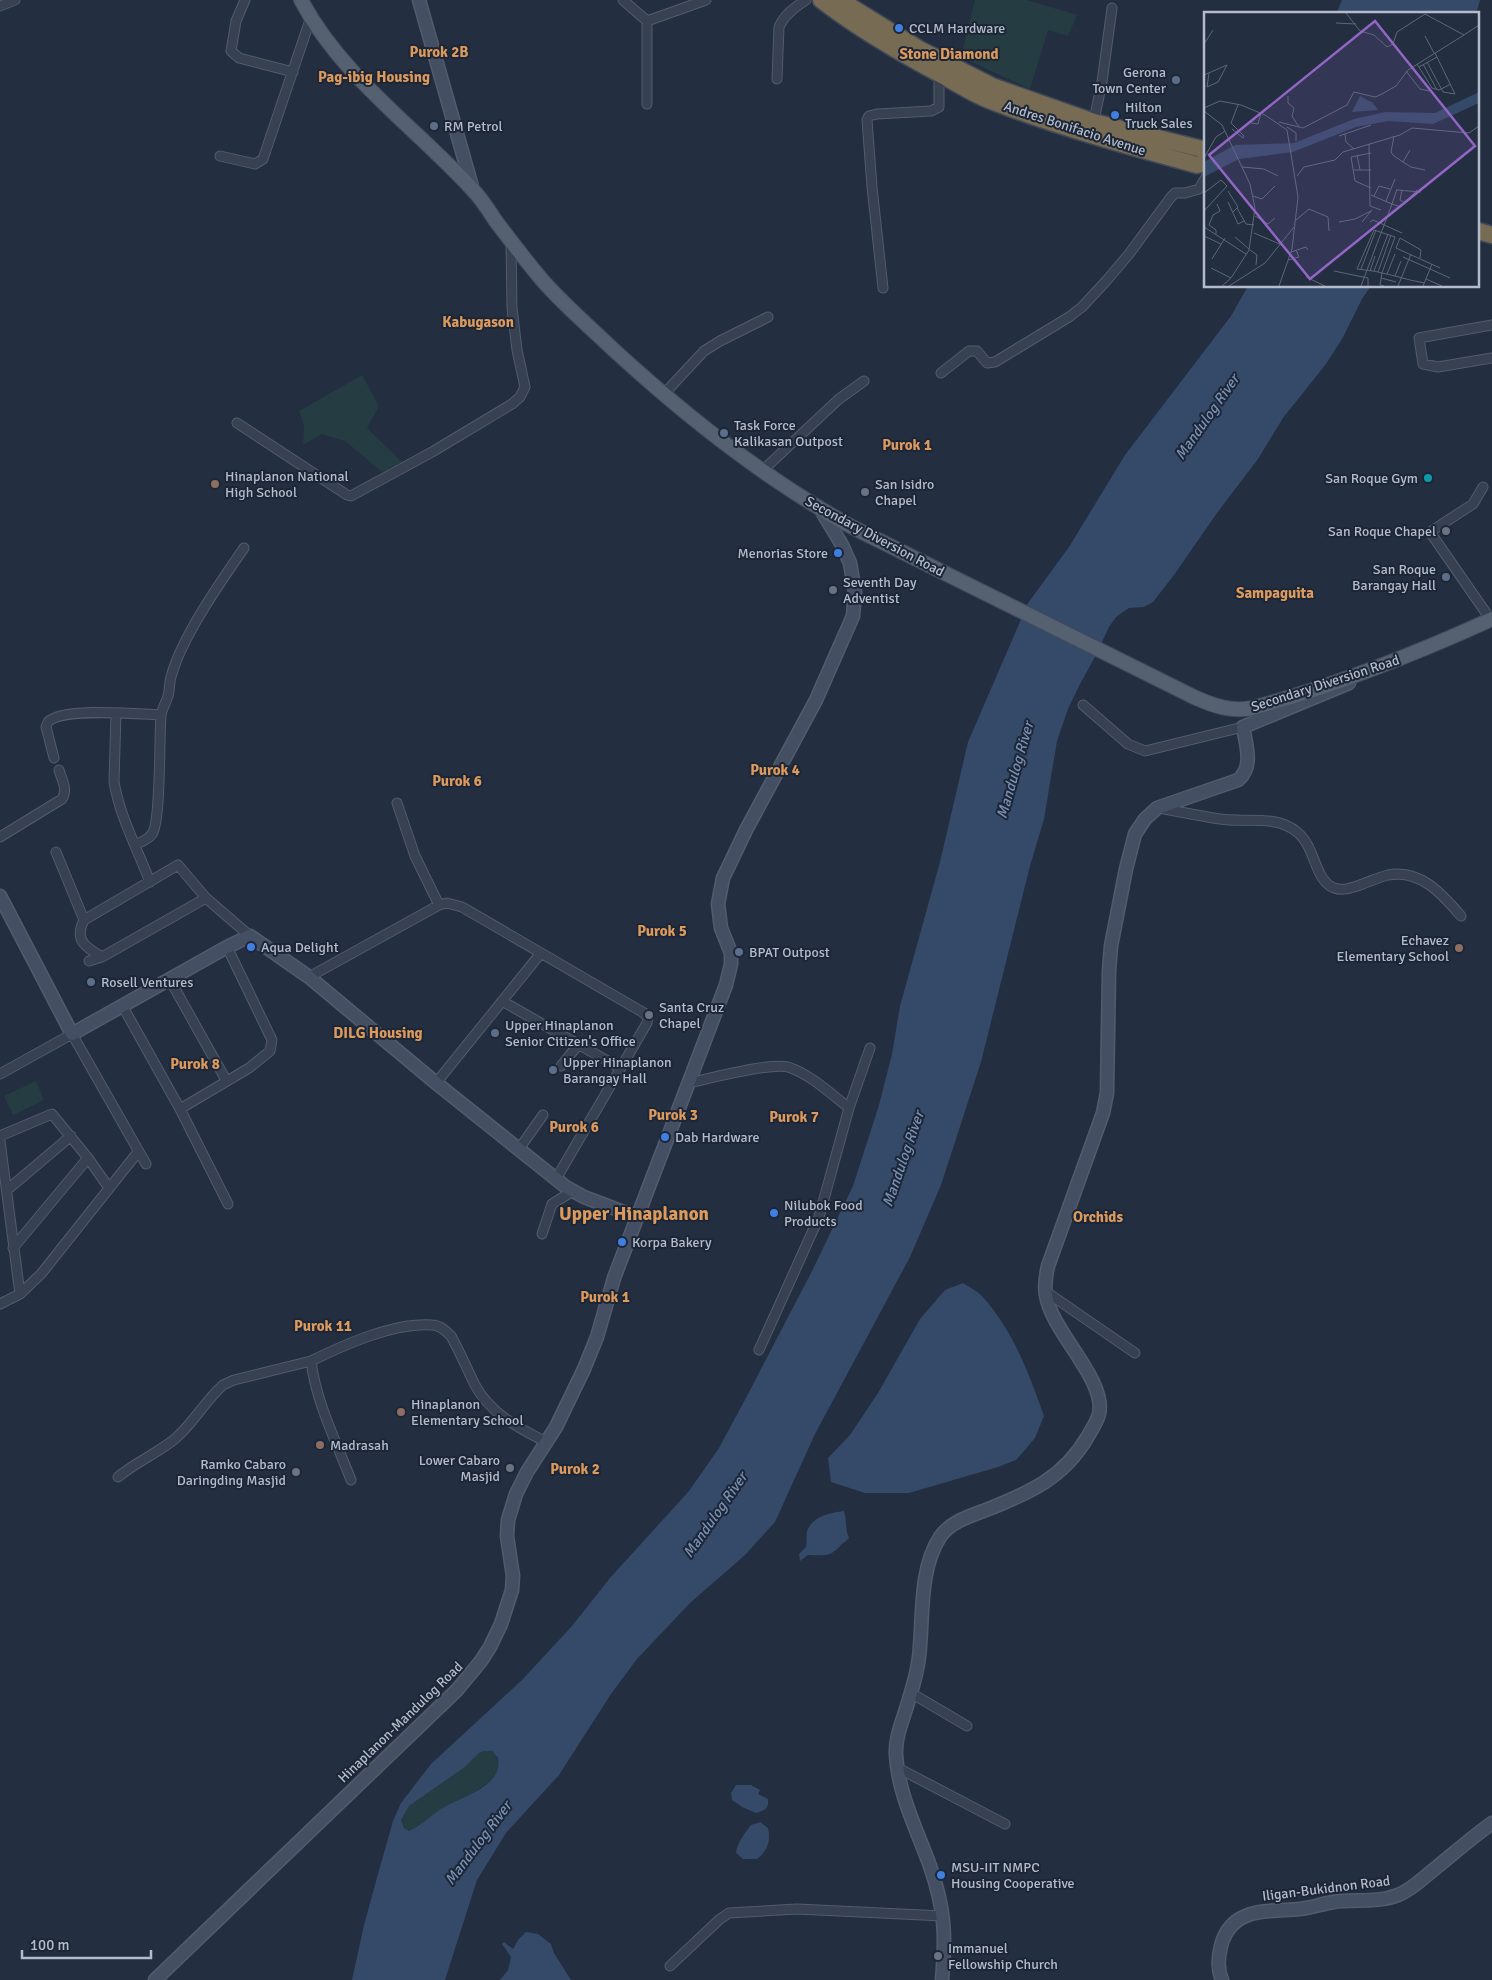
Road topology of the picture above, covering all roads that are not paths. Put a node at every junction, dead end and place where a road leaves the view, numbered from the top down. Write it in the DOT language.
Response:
graph roads {
  1 [pos="14,0"];
  2 [pos="245,0"];
  3 [pos="301,0"];
  4 [pos="419,0"];
  5 [pos="677,0"];
  6 [pos="706,0"];
  7 [pos="806,0"];
  8 [pos="821,0"];
  9 [pos="840,0"];
  10 [pos="626,1"];
  11 [pos="0,6"];
  12 [pos="685,7"];
  13 [pos="1112,8"];
  14 [pos="311,17"];
  15 [pos="648,21"];
  16 [pos="293,72"];
  17 [pos="939,75"];
  18 [pos="777,79"];
  19 [pos="647,104"];
  20 [pos="1092,128"];
  21 [pos="1204,150"];
  22 [pos="220,156"];
  23 [pos="1204,164"];
  24 [pos="1204,180"];
  25 [pos="473,190"];
  26 [pos="511,242"];
  27 [pos="884,288"];
  28 [pos="768,317"];
  29 [pos="1492,325"];
  30 [pos="1492,358"];
  31 [pos="941,373"];
  32 [pos="864,381"];
  33 [pos="663,395"];
  34 [pos="237,423"];
  35 [pos="762,471"];
  36 [pos="1483,488"];
  37 [pos="822,510"];
  38 [pos="244,548"];
  39 [pos="1491,620"];
  40 [pos="1366,672"];
  41 [pos="1083,706"];
  42 [pos="116,713"];
  43 [pos="161,715"];
  44 [pos="1243,727"];
  45 [pos="54,758"];
  46 [pos="59,770"];
  47 [pos="398,803"];
  48 [pos="1158,808"];
  49 [pos="0,837"];
  50 [pos="136,844"];
  51 [pos="56,852"];
  52 [pos="150,882"];
  53 [pos="0,896"];
  54 [pos="206,898"];
  55 [pos="439,905"];
  56 [pos="1461,916"];
  57 [pos="84,920"];
  58 [pos="250,936"];
  59 [pos="227,947"];
  60 [pos="541,953"];
  61 [pos="102,957"];
  62 [pos="89,961"];
  63 [pos="309,977"];
  64 [pos="170,980"];
  65 [pos="502,1001"];
  66 [pos="122,1005"];
  67 [pos="72,1034"];
  68 [pos="578,1044"];
  69 [pos="870,1048"];
  70 [pos="561,1066"];
  71 [pos="620,1068"];
  72 [pos="0,1074"];
  73 [pos="226,1080"];
  74 [pos="436,1083"];
  75 [pos="688,1083"];
  76 [pos="849,1108"];
  77 [pos="180,1109"];
  78 [pos="543,1115"];
  79 [pos="0,1136"];
  80 [pos="71,1136"];
  81 [pos="0,1141"];
  82 [pos="518,1149"];
  83 [pos="138,1152"];
  84 [pos="88,1158"];
  85 [pos="146,1164"];
  86 [pos="556,1179"];
  87 [pos="109,1188"];
  88 [pos="7,1190"];
  89 [pos="573,1191"];
  90 [pos="228,1204"];
  91 [pos="637,1217"];
  92 [pos="542,1234"];
  93 [pos="13,1248"];
  94 [pos="1045,1291"];
  95 [pos="20,1294"];
  96 [pos="0,1304"];
  97 [pos="759,1350"];
  98 [pos="1135,1352"];
  99 [pos="311,1361"];
  100 [pos="546,1442"];
  101 [pos="118,1477"];
  102 [pos="351,1480"];
  103 [pos="911,1693"];
  104 [pos="968,1726"];
  105 [pos="898,1768"];
  106 [pos="1492,1823"];
  107 [pos="1005,1824"];
  108 [pos="944,1916"];
  109 [pos="670,1966"];
  110 [pos="155,1980"];
  111 [pos="942,1980"];
  112 [pos="1222,1980"];
  1 -- 11 [label="street"];
  2 -- 16 [label="street"];
  3 -- 14 [label="main road"];
  4 -- 25 [label="street, Secondary Diversion Road"];
  5 -- 12 [label="street"];
  6 -- 12 [label="street"];
  7 -- 18 [label="street"];
  8 -- 17 [label="highway, Andres Bonifacio Avenue"];
  9 -- 20 [label="highway, Andres Bonifacio Avenue"];
  10 -- 15 [label="street"];
  12 -- 15 [label="street"];
  13 -- 20 [label="street"];
  14 -- 16 [label="street"];
  14 -- 25 [label="main road"];
  15 -- 19 [label="street"];
  16 -- 22 [label="street"];
  17 -- 20 [label="highway, Andres Bonifacio Avenue"];
  17 -- 27 [label="street"];
  20 -- 21 [label="highway, Andres Bonifacio Avenue"];
  20 -- 23 [label="highway, Andres Bonifacio Avenue"];
  24 -- 31 [label="street"];
  25 -- 26 [label="main road, Secondary Diversion Road"];
  26 -- 33 [label="main road, Secondary Diversion Road"];
  26 -- 34 [label="street"];
  28 -- 33 [label="street"];
  29 -- 30 [label="street"];
  32 -- 35 [label="street"];
  33 -- 35 [label="main road, Secondary Diversion Road"];
  35 -- 37 [label="main road, Secondary Diversion Road"];
  36 -- 39 [label="street"];
  37 -- 40 [label="main road, Secondary Diversion Road"];
  37 -- 75 [label="street, Hinaplanon-Mandulog Road"];
  38 -- 43 [label="street"];
  39 -- 40 [label="main road, Secondary Diversion Road"];
  40 -- 44 [label="street"];
  41 -- 44 [label="street"];
  42 -- 43 [label="street"];
  42 -- 45 [label="street"];
  42 -- 50 [label="street"];
  43 -- 50 [label="street"];
  44 -- 48 [label="street"];
  46 -- 49 [label="street"];
  47 -- 55 [label="street"];
  48 -- 56 [label="street"];
  48 -- 94 [label="street"];
  50 -- 52 [label="street"];
  51 -- 57 [label="street"];
  52 -- 54 [label="street"];
  52 -- 57 [label="street"];
  53 -- 67 [label="street"];
  54 -- 58 [label="street"];
  54 -- 61 [label="street"];
  55 -- 60 [label="street"];
  55 -- 63 [label="street"];
  57 -- 61 [label="street"];
  58 -- 59 [label="street"];
  58 -- 63 [label="street"];
  59 -- 64 [label="street"];
  59 -- 73 [label="street"];
  60 -- 65 [label="street"];
  60 -- 71 [label="street"];
  61 -- 62 [label="street"];
  63 -- 74 [label="street"];
  64 -- 66 [label="street"];
  64 -- 73 [label="street"];
  65 -- 68 [label="street"];
  65 -- 74 [label="street"];
  66 -- 67 [label="street"];
  66 -- 77 [label="street"];
  67 -- 72 [label="street"];
  67 -- 83 [label="street"];
  68 -- 70 [label="street"];
  68 -- 71 [label="street"];
  69 -- 76 [label="street"];
  71 -- 86 [label="street"];
  73 -- 77 [label="street"];
  74 -- 82 [label="street"];
  75 -- 76 [label="street"];
  75 -- 91 [label="street, Hinaplanon-Mandulog Road"];
  76 -- 97 [label="street"];
  77 -- 90 [label="street"];
  78 -- 82 [label="street"];
  79 -- 80 [label="street"];
  80 -- 84 [label="street"];
  80 -- 88 [label="street"];
  81 -- 88 [label="street"];
  82 -- 86 [label="street"];
  83 -- 85 [label="street"];
  83 -- 87 [label="street"];
  84 -- 87 [label="street"];
  84 -- 93 [label="street"];
  86 -- 89 [label="street"];
  87 -- 95 [label="street"];
  88 -- 93 [label="street"];
  89 -- 91 [label="street"];
  89 -- 92 [label="street"];
  91 -- 100 [label="street, Hinaplanon-Mandulog Road"];
  93 -- 95 [label="street"];
  94 -- 98 [label="street"];
  94 -- 103 [label="street"];
  95 -- 96 [label="street"];
  99 -- 100 [label="street"];
  99 -- 101 [label="street"];
  99 -- 102 [label="street"];
  100 -- 110 [label="street, Hinaplanon-Mandulog Road"];
  103 -- 104 [label="street"];
  103 -- 105 [label="street"];
  105 -- 107 [label="street"];
  105 -- 108 [label="street"];
  106 -- 112 [label="street, Iligan-Bukidnon Road"];
  108 -- 109 [label="street"];
  108 -- 111 [label="street"];
}
